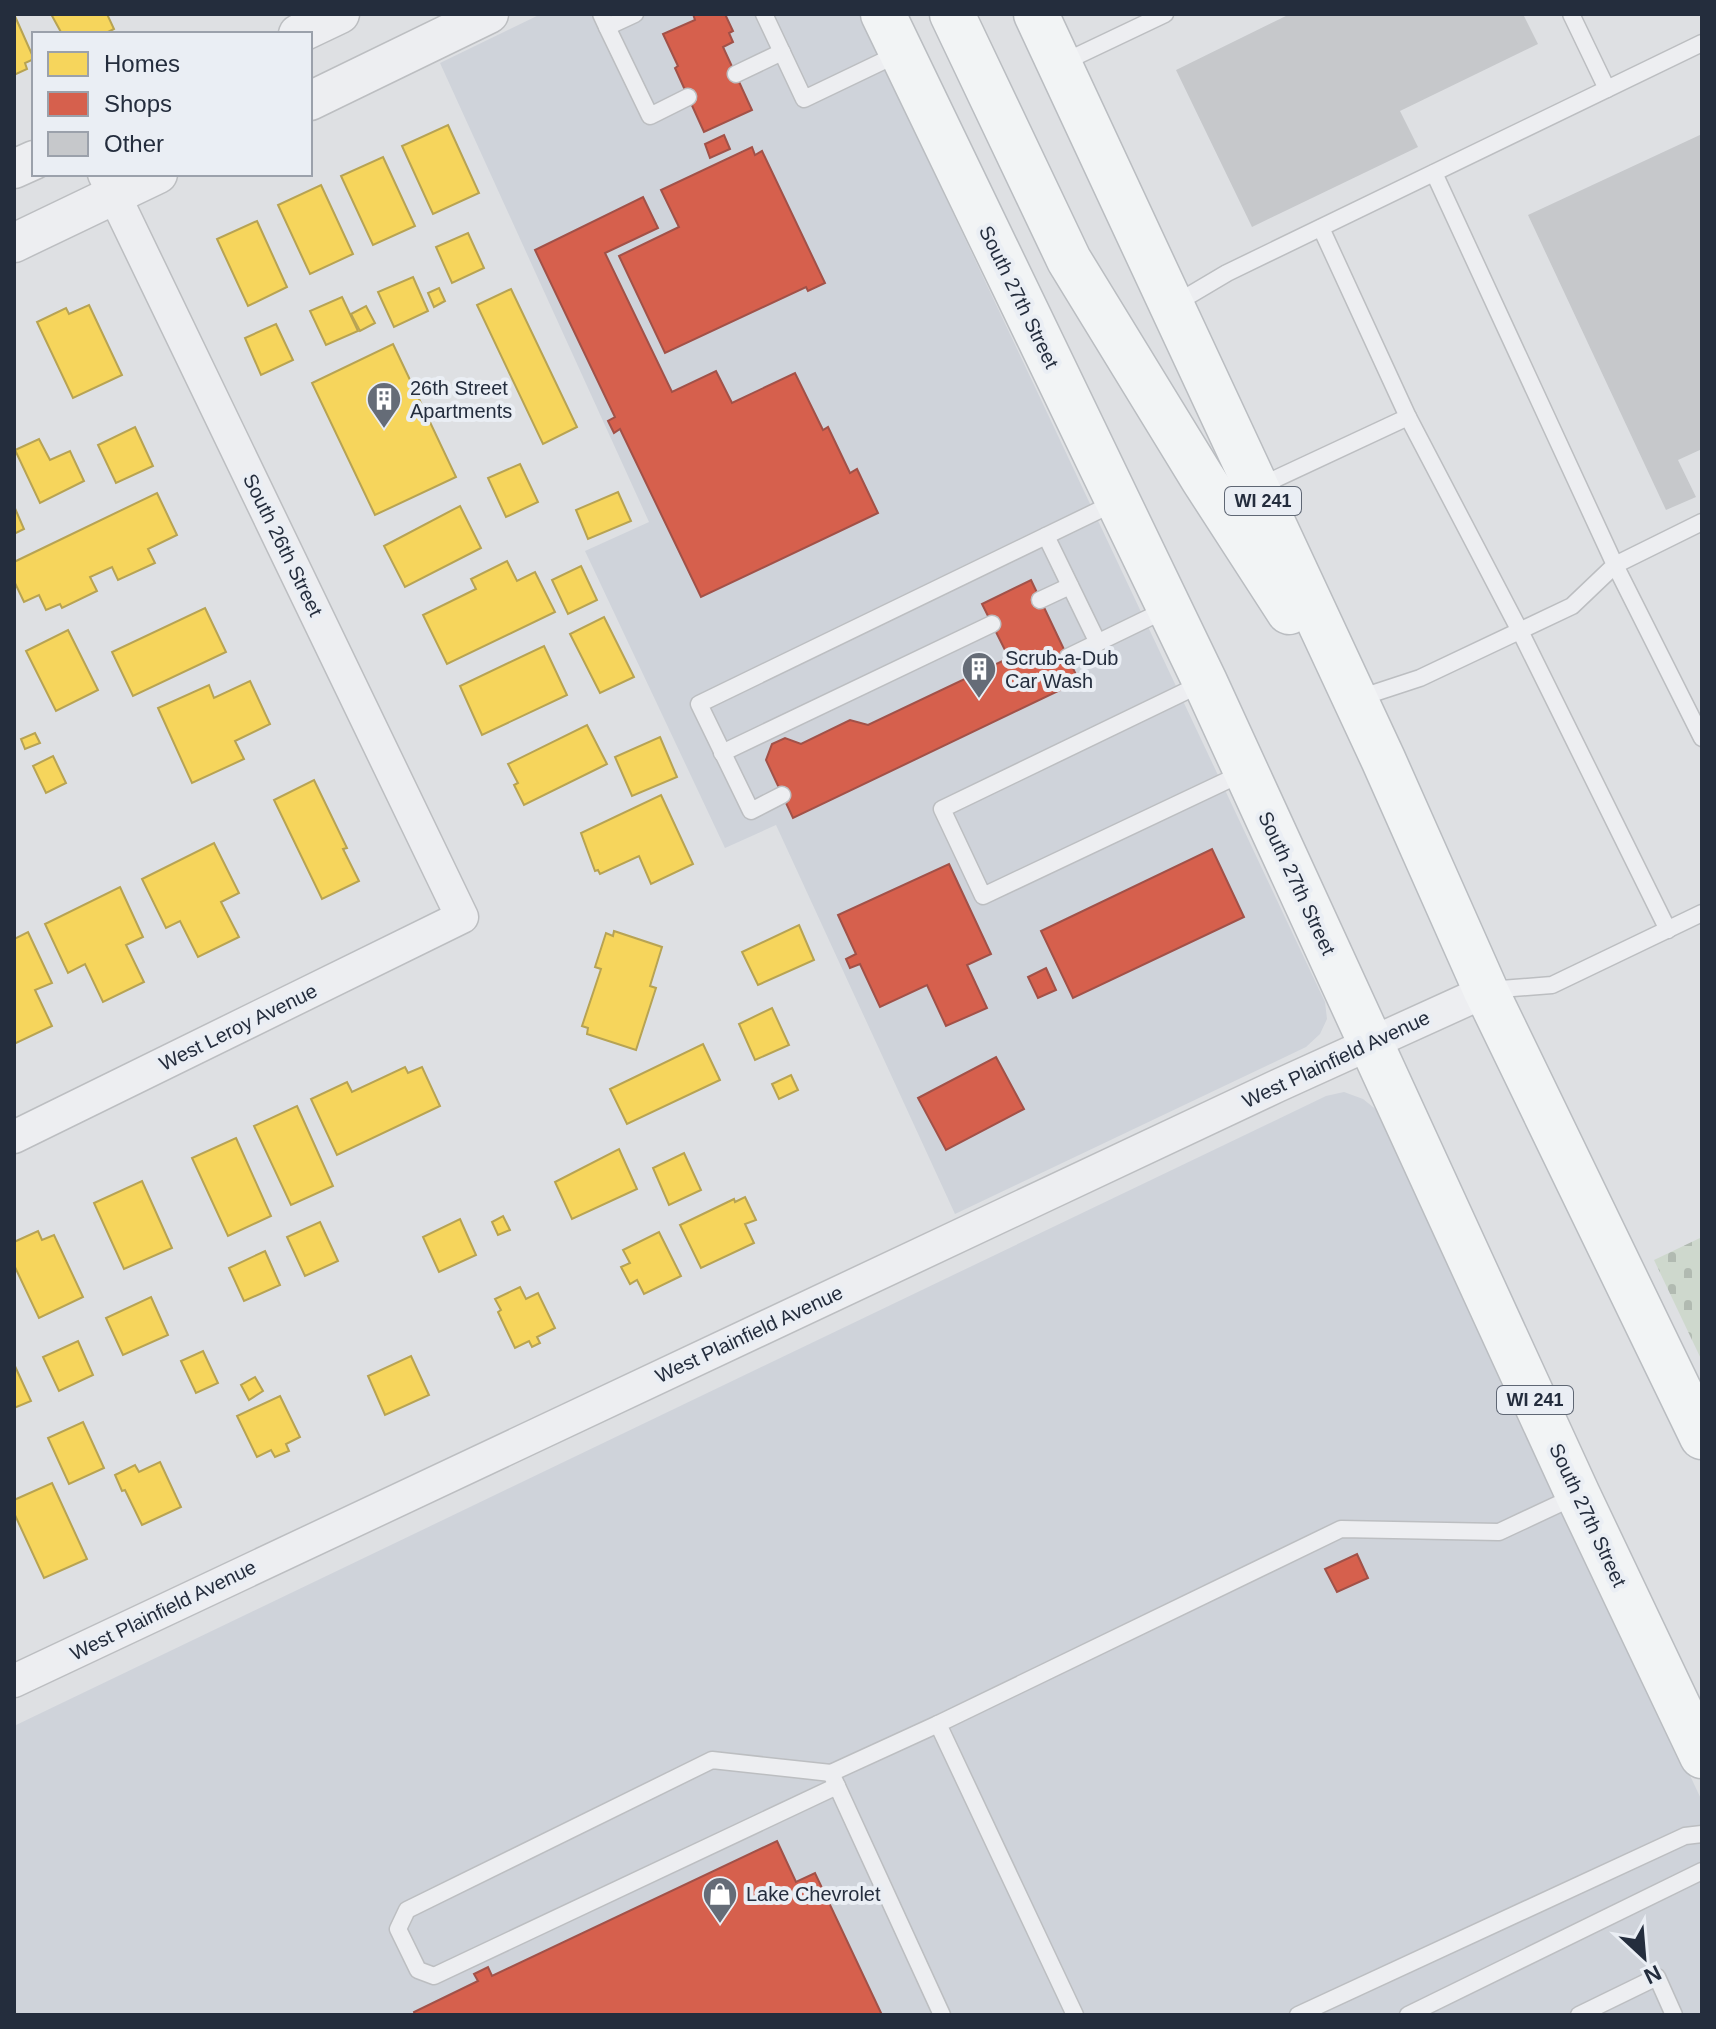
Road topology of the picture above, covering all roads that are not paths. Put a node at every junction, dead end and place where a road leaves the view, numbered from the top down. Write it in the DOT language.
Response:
graph roads {
  1 [pos="340,14"];
  2 [pos="489,14"];
  3 [pos="635,14"];
  4 [pos="764,14"];
  5 [pos="952,14"];
  6 [pos="1036,14"];
  7 [pos="1165,14"];
  8 [pos="1571,14"];
  9 [pos="604,20"];
  10 [pos="302,32"];
  11 [pos="892,33"];
  12 [pos="1702,43"];
  13 [pos="782,52"];
  14 [pos="1060,64"];
  15 [pos="736,74"];
  16 [pos="1607,89"];
  17 [pos="688,97"];
  18 [pos="312,100"];
  19 [pos="1434,173"];
  20 [pos="148,176"];
  21 [pos="109,184"];
  22 [pos="1321,228"];
  23 [pos="14,243"];
  24 [pos="1172,306"];
  25 [pos="1408,417"];
  26 [pos="1257,488"];
  27 [pos="1118,501"];
  28 [pos="1702,522"];
  29 [pos="1046,536"];
  30 [pos="1615,565"];
  31 [pos="1070,586"];
  32 [pos="1040,600"];
  33 [pos="1169,608"];
  34 [pos="992,624"];
  35 [pos="1520,631"];
  36 [pos="1098,643"];
  37 [pos="1068,657"];
  38 [pos="1205,682"];
  39 [pos="1351,701"];
  40 [pos="1702,738"];
  41 [pos="722,753"];
  42 [pos="1245,771"];
  43 [pos="782,795"];
  44 [pos="1702,913"];
  45 [pos="462,917"];
  46 [pos="1668,930"];
  47 [pos="1486,991"];
  48 [pos="1371,1042"];
  49 [pos="14,1137"];
  50 [pos="1702,1437"];
  51 [pos="1578,1495"];
  52 [pos="14,1681"];
  53 [pos="938,1724"];
  54 [pos="1702,1756"];
  55 [pos="834,1780"];
  56 [pos="1702,1834"];
  57 [pos="1702,1871"];
  58 [pos="942,2015"];
  59 [pos="1075,2015"];
  60 [pos="1298,2015"];
  61 [pos="1408,2015"];
  62 [pos="1579,2015"];
  63 [pos="1674,2015"];
  1 -- 10 [label="street"];
  2 -- 18 [label="street"];
  3 -- 9 [label="lane"];
  4 -- 13 [label="lane"];
  5 -- 39 [label="main road"];
  6 -- 14 [label="main road, WI 241"];
  7 -- 14 [label="lane"];
  8 -- 16 [label="lane"];
  9 -- 17 [label="lane"];
  11 -- 13 [label="lane"];
  11 -- 27 [label="main road, South 27th Street / WI 241"];
  12 -- 16 [label="lane"];
  13 -- 15 [label="lane"];
  14 -- 24 [label="main road, WI 241"];
  16 -- 19 [label="lane"];
  19 -- 22 [label="lane"];
  19 -- 30 [label="lane"];
  20 -- 21 [label="street"];
  21 -- 23 [label="street"];
  21 -- 45 [label="street, South 26th Street"];
  22 -- 24 [label="lane"];
  22 -- 25 [label="lane"];
  24 -- 26 [label="main road, WI 241"];
  25 -- 26 [label="lane"];
  25 -- 35 [label="lane"];
  26 -- 39 [label="main road, WI 241"];
  27 -- 29 [label="lane"];
  27 -- 33 [label="main road, South 27th Street / WI 241"];
  28 -- 30 [label="lane"];
  29 -- 31 [label="lane"];
  29 -- 41 [label="lane"];
  30 -- 35 [label="lane"];
  30 -- 40 [label="lane"];
  31 -- 32 [label="lane"];
  31 -- 36 [label="lane"];
  33 -- 36 [label="lane"];
  33 -- 38 [label="main road, South 27th Street / WI 241"];
  34 -- 41 [label="lane"];
  35 -- 39 [label="lane"];
  35 -- 46 [label="lane"];
  36 -- 37 [label="lane"];
  38 -- 42 [label="main road, South 27th Street / WI 241"];
  38 -- 42 [label="lane"];
  39 -- 47 [label="main road"];
  41 -- 43 [label="lane"];
  42 -- 48 [label="main road, South 27th Street / WI 241"];
  44 -- 46 [label="lane"];
  45 -- 49 [label="street, West Leroy Avenue"];
  46 -- 47 [label="lane"];
  47 -- 48 [label="street, West Plainfield Avenue"];
  47 -- 50 [label="main road"];
  48 -- 51 [label="main road, South 27th Street / WI 241"];
  48 -- 52 [label="street, West Plainfield Avenue"];
  51 -- 53 [label="lane"];
  51 -- 54 [label="main road, South 27th Street / WI 241"];
  53 -- 55 [label="lane"];
  53 -- 59 [label="lane"];
  55 -- 55 [label="lane"];
  55 -- 58 [label="lane"];
  56 -- 60 [label="lane"];
  57 -- 61 [label="lane"];
  62 -- 63 [label="lane"];
}
